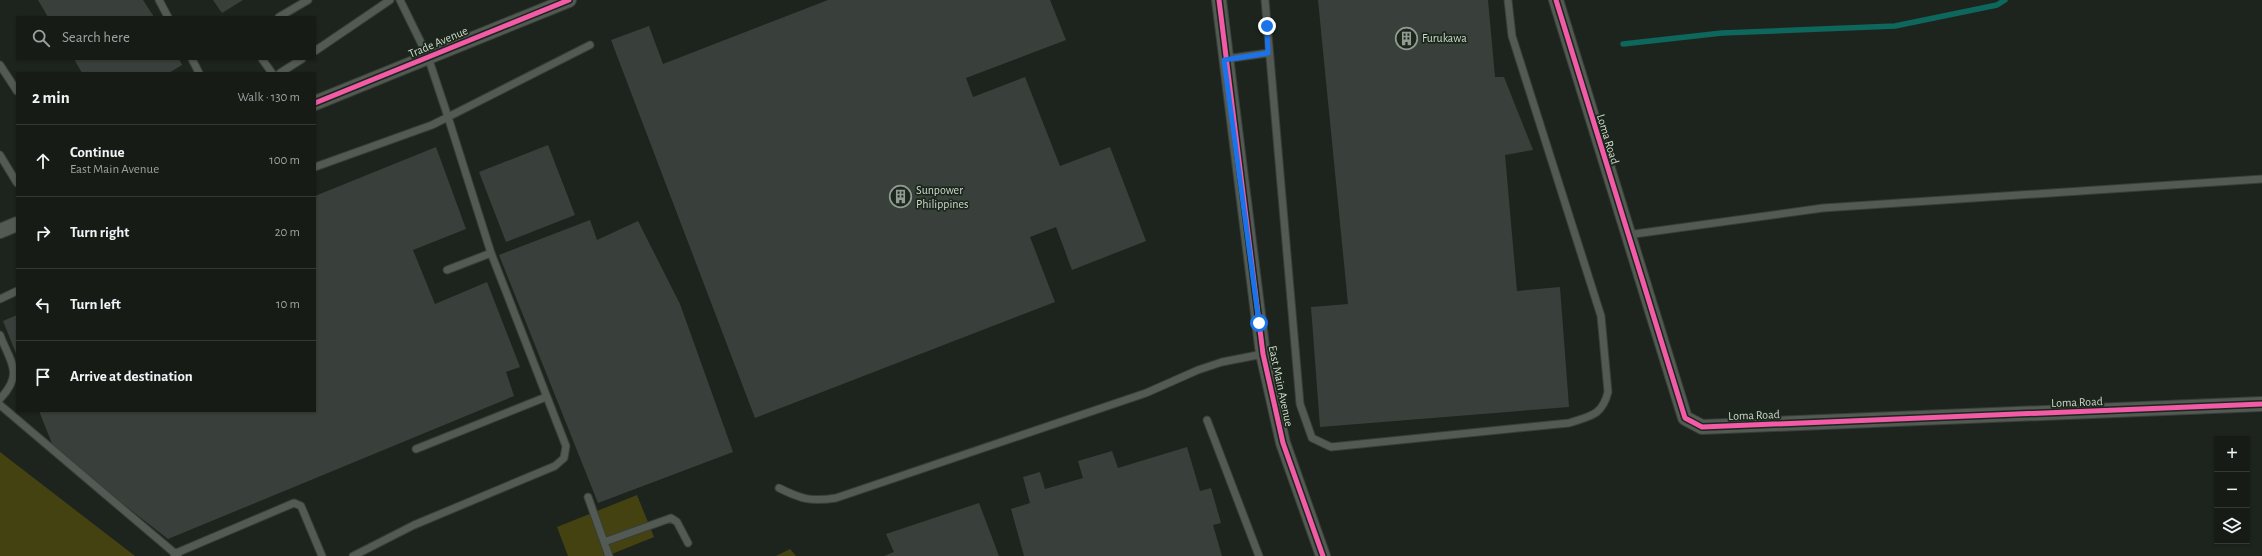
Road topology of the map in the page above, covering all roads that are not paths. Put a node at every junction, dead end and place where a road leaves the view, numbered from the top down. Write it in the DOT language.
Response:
graph roads {
  1 [pos="158,0"];
  2 [pos="308,0"];
  3 [pos="390,0"];
  4 [pos="400,0"];
  5 [pos="569,0"];
  6 [pos="1218,0"];
  7 [pos="1265,0"];
  8 [pos="1508,0"];
  9 [pos="1556,0"];
  10 [pos="167,16"];
  11 [pos="281,16"];
  12 [pos="590,45"];
  13 [pos="316,50"];
  14 [pos="1268,53"];
  15 [pos="428,57"];
  16 [pos="192,60"];
  17 [pos="263,60"];
  18 [pos="300,60"];
  19 [pos="1224,60"];
  20 [pos="0,65"];
  21 [pos="198,72"];
  22 [pos="271,72"];
  23 [pos="282,72"];
  24 [pos="16,89"];
  25 [pos="316,103"];
  26 [pos="448,117"];
  27 [pos="0,155"];
  28 [pos="316,167"];
  29 [pos="2262,179"];
  30 [pos="16,181"];
  31 [pos="16,224"];
  32 [pos="0,231"];
  33 [pos="1627,235"];
  34 [pos="491,253"];
  35 [pos="447,270"];
  36 [pos="16,291"];
  37 [pos="0,299"];
  38 [pos="0,335"];
  39 [pos="1263,354"];
  40 [pos="546,398"];
  41 [pos="0,399"];
  42 [pos="2262,404"];
  43 [pos="0,405"];
  44 [pos="1207,420"];
  45 [pos="416,448"];
  46 [pos="779,488"];
  47 [pos="588,497"];
  48 [pos="604,542"];
  49 [pos="688,543"];
  50 [pos="176,555"];
  51 [pos="322,556"];
  52 [pos="353,556"];
  53 [pos="609,556"];
  54 [pos="1259,556"];
  55 [pos="1323,556"];
  1 -- 10 [label="lane"];
  2 -- 11 [label="lane"];
  3 -- 13 [label="lane"];
  4 -- 15 [label="lane"];
  5 -- 15 [label="street, Trade Avenue"];
  6 -- 19 [label="street, East Main Avenue"];
  7 -- 14 [label="lane"];
  8 -- 14 [label="lane"];
  9 -- 33 [label="street, Loma Road"];
  12 -- 26 [label="lane"];
  14 -- 19 [label="lane"];
  15 -- 25 [label="street, Trade Avenue"];
  15 -- 26 [label="lane"];
  16 -- 21 [label="lane"];
  17 -- 22 [label="lane"];
  18 -- 23 [label="lane"];
  19 -- 39 [label="street, East Main Avenue"];
  20 -- 24 [label="lane"];
  26 -- 28 [label="lane"];
  26 -- 34 [label="lane"];
  27 -- 30 [label="lane"];
  29 -- 33 [label="lane"];
  31 -- 32 [label="street"];
  33 -- 42 [label="street, Loma Road"];
  34 -- 35 [label="lane"];
  34 -- 40 [label="lane"];
  36 -- 37 [label="lane"];
  38 -- 41 [label="lane"];
  39 -- 46 [label="lane"];
  39 -- 55 [label="street, East Main Avenue"];
  40 -- 45 [label="lane"];
  40 -- 52 [label="lane"];
  43 -- 50 [label="lane"];
  44 -- 54 [label="lane"];
  47 -- 48 [label="lane"];
  48 -- 49 [label="lane"];
  48 -- 53 [label="lane"];
  50 -- 51 [label="lane"];
}
